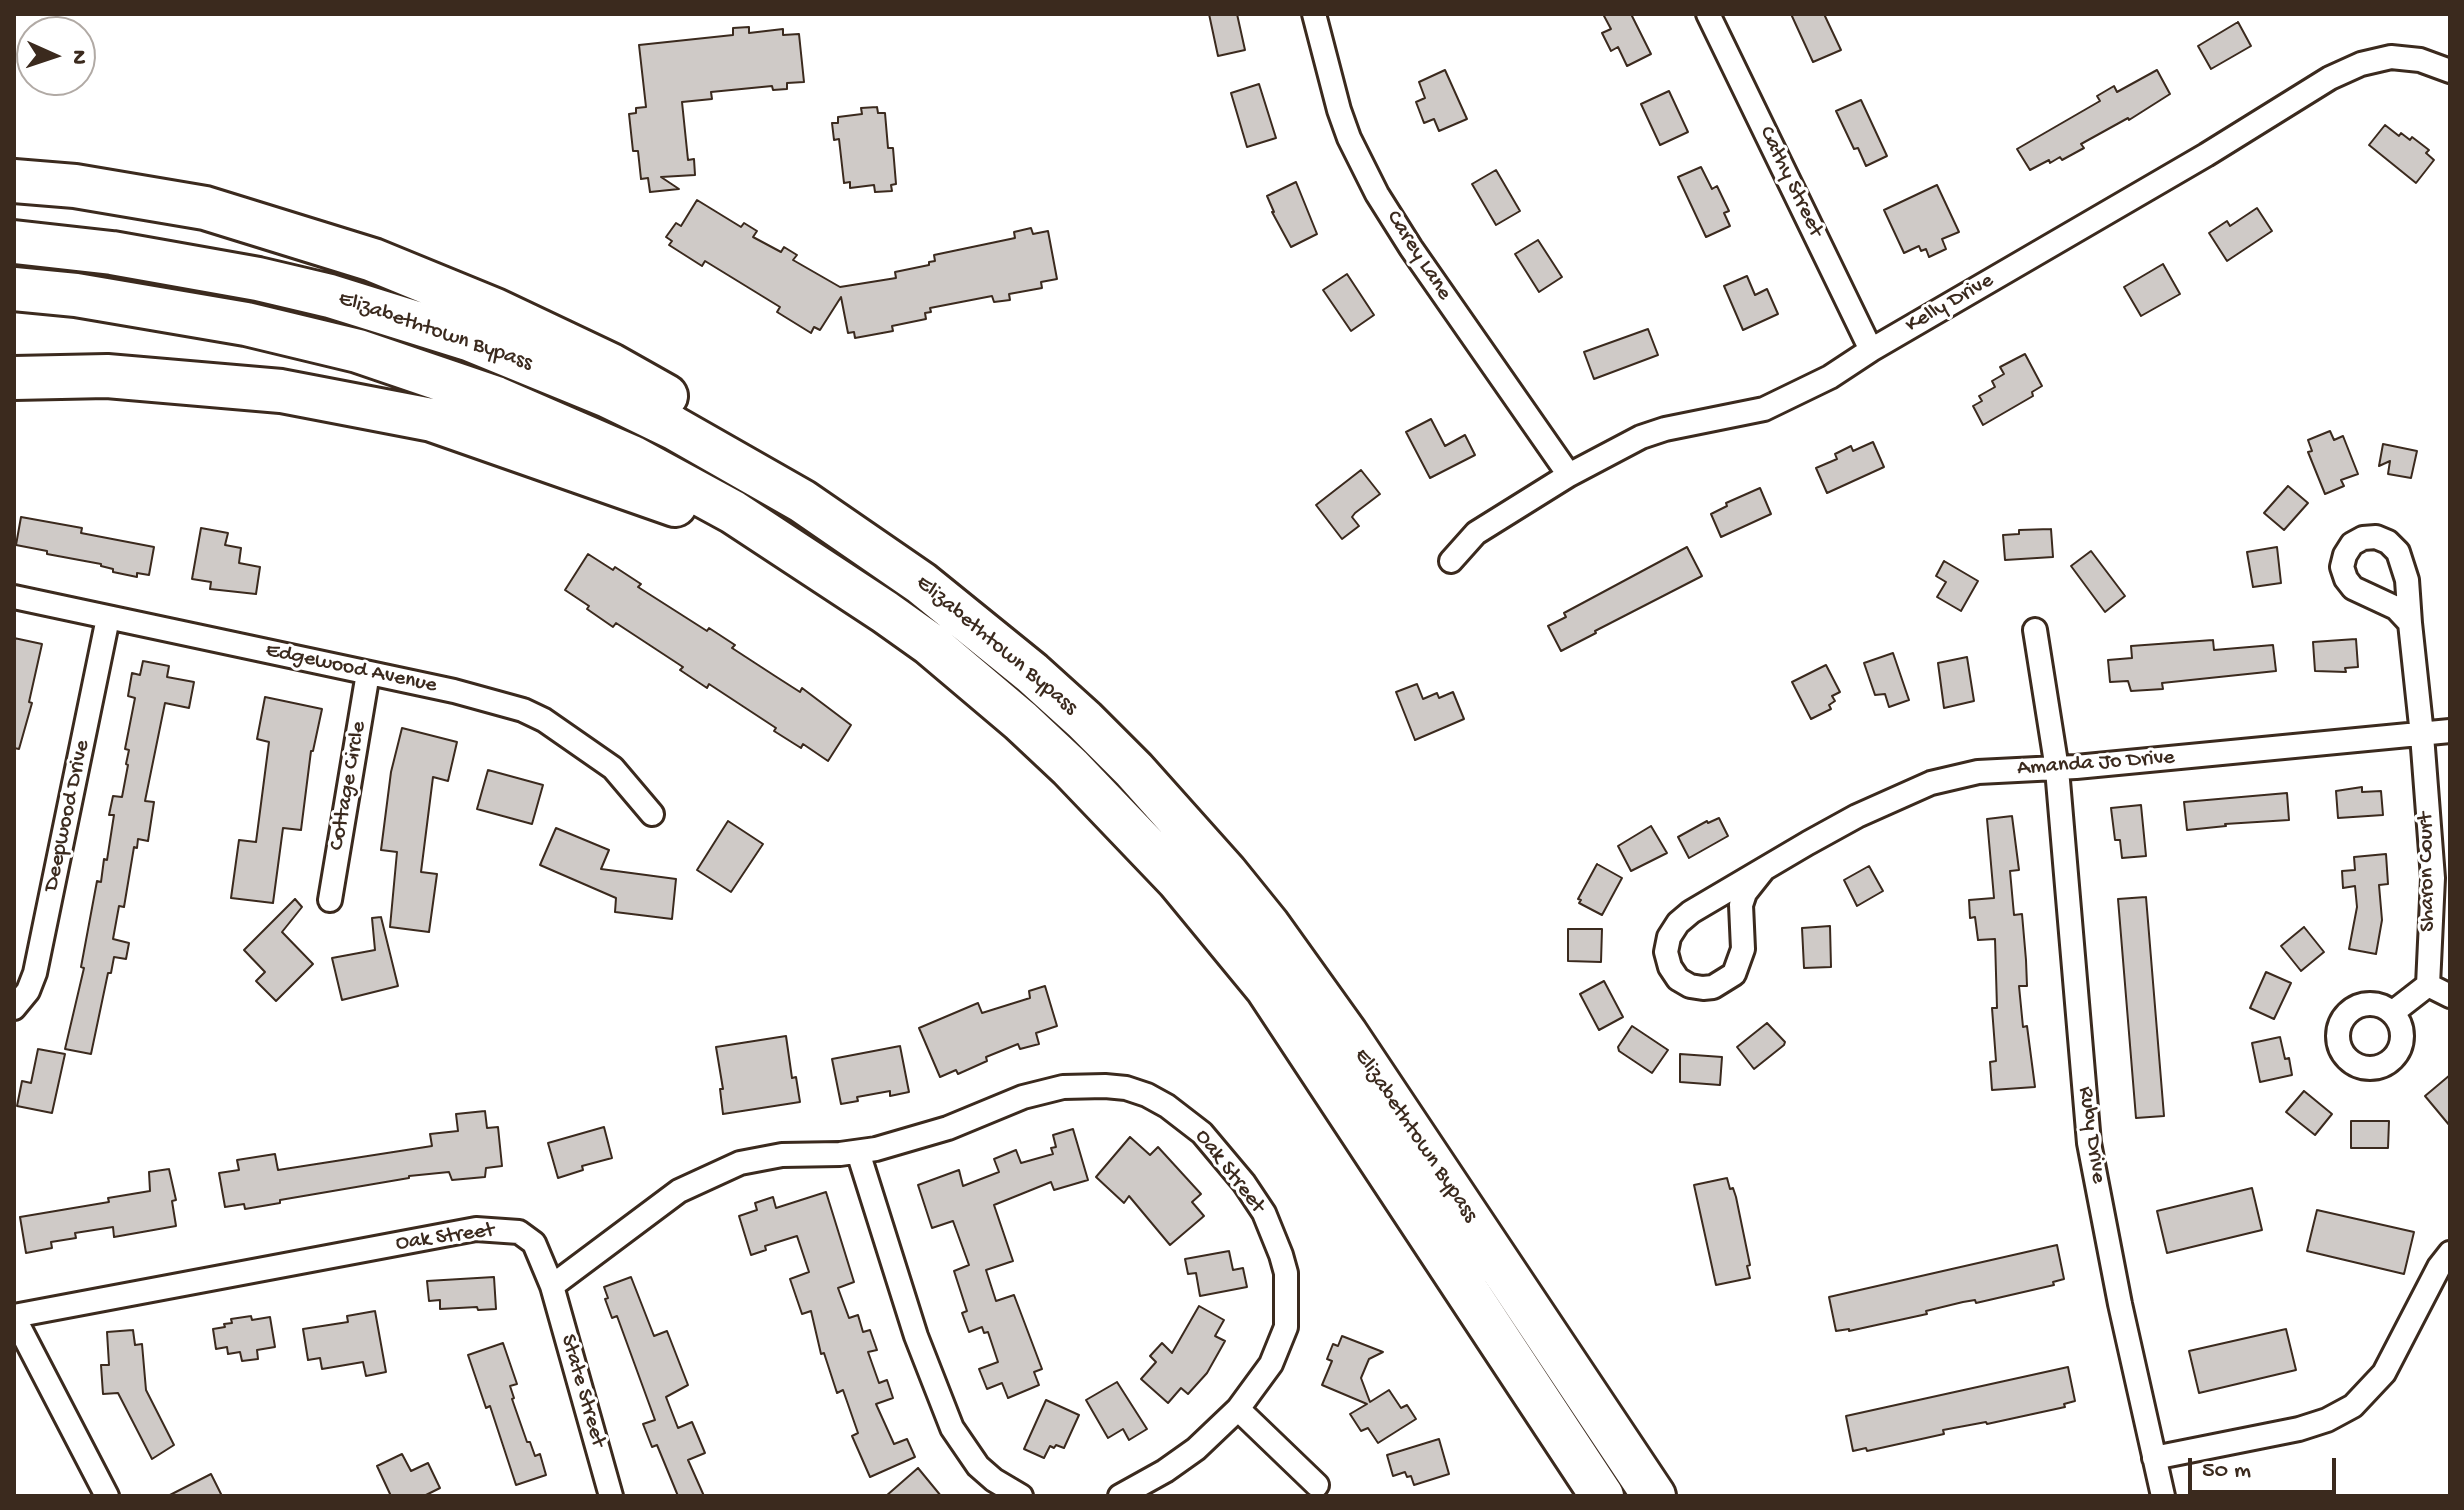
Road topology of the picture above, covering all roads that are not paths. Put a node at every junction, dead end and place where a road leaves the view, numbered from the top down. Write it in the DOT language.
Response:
graph roads {
  1 [pos="1314,14"];
  2 [pos="1708,14"];
  3 [pos="2450,71"];
  4 [pos="14,158"];
  5 [pos="14,181"];
  6 [pos="205,208"];
  7 [pos="14,242"];
  8 [pos="14,289"];
  9 [pos="1871,350"];
  10 [pos="14,378"];
  11 [pos="1569,475"];
  12 [pos="863,541"];
  13 [pos="790,548"];
  14 [pos="1451,561"];
  15 [pos="14,597"];
  16 [pos="108,618"];
  17 [pos="2410,623"];
  18 [pos="2035,630"];
  19 [pos="368,673"];
  20 [pos="2450,731"];
  21 [pos="2422,735"];
  22 [pos="2057,769"];
  23 [pos="652,814"];
  24 [pos="1764,869"];
  25 [pos="330,900"];
  26 [pos="2428,985"];
  27 [pos="2450,996"];
  28 [pos="14,1008"];
  29 [pos="2392,1013"];
  30 [pos="858,1152"];
  31 [pos="2450,1253"];
  32 [pos="552,1286"];
  33 [pos="14,1317"];
  34 [pos="1238,1409"];
  35 [pos="2154,1458"];
  36 [pos="1317,1485"];
  37 [pos="107,1496"];
  38 [pos="611,1496"];
  39 [pos="1021,1496"];
  40 [pos="1120,1496"];
  41 [pos="1602,1496"];
  42 [pos="1654,1496"];
  43 [pos="2163,1496"];
  1 -- 11 [label="street, Carey Lane"];
  2 -- 9 [label="street, Cathy Street"];
  3 -- 9 [label="street, Kelly Drive"];
  4 -- 6 [label="highway"];
  5 -- 6 [label="highway"];
  6 -- 12 [label="highway"];
  7 -- 12 [label="highway, Elizabethtown Bypass"];
  8 -- 13 [label="highway, Elizabethtown Bypass"];
  9 -- 11 [label="street, Kelly Drive"];
  10 -- 13 [label="highway"];
  11 -- 14 [label="street, Kelly Drive"];
  12 -- 42 [label="highway, Elizabethtown Bypass"];
  13 -- 41 [label="highway, Elizabethtown Bypass"];
  15 -- 16 [label="street, Edgewood Avenue"];
  16 -- 19 [label="street, Edgewood Avenue"];
  16 -- 28 [label="street, Deepwood Drive"];
  17 -- 21 [label="street, Sharon Court"];
  18 -- 22 [label="street, Ruby Drive"];
  19 -- 23 [label="street, Edgewood Avenue"];
  19 -- 25 [label="street, Cottage Circle"];
  20 -- 21 [label="street, Amanda Jo Drive"];
  21 -- 22 [label="street, Amanda Jo Drive"];
  21 -- 26 [label="street, Sharon Court"];
  22 -- 24 [label="street, Amanda Jo Drive"];
  22 -- 35 [label="street, Ruby Drive"];
  24 -- 24 [label="street, Amanda Jo Drive"];
  26 -- 27 [label="street"];
  26 -- 29 [label="street"];
  30 -- 32 [label="street, Oak Street"];
  30 -- 34 [label="street, Oak Street"];
  30 -- 39 [label="street"];
  31 -- 35 [label="street"];
  32 -- 33 [label="street, Oak Street"];
  32 -- 38 [label="street, State Street"];
  33 -- 37 [label="street"];
  34 -- 36 [label="street"];
  34 -- 40 [label="street, Oak Street"];
  35 -- 43 [label="street, Ruby Drive"];
}
